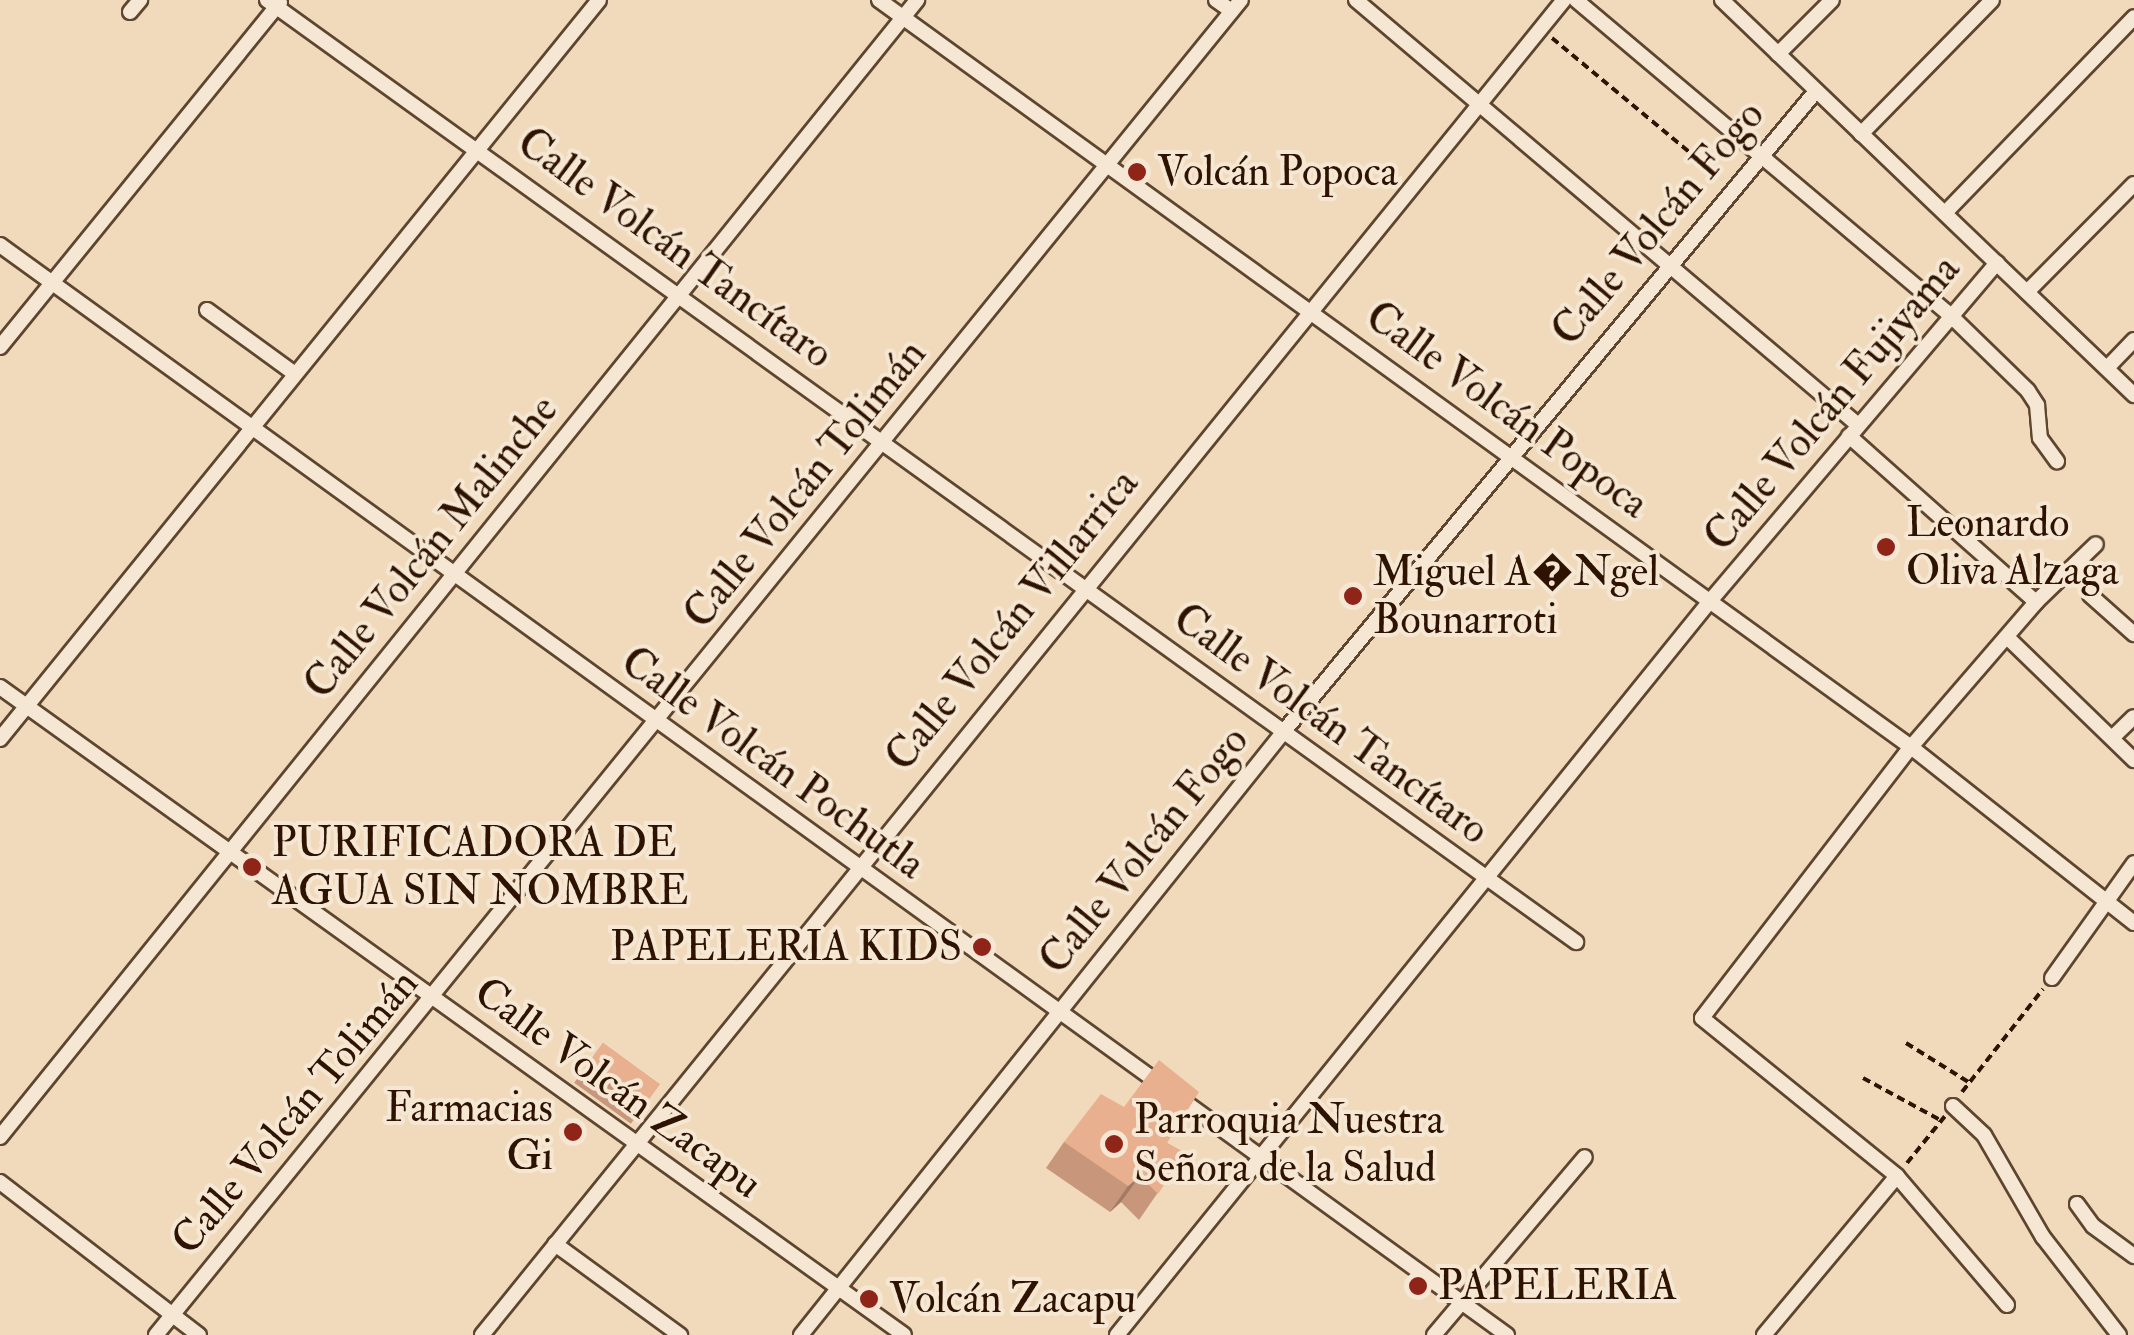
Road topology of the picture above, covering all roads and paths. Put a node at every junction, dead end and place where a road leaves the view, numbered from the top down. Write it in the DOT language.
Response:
graph roads {
  1 [pos="598,0"];
  2 [pos="879,0"];
  3 [pos="917,0"];
  4 [pos="1216,0"];
  5 [pos="1356,0"];
  6 [pos="1564,0"];
  7 [pos="1576,0"];
  8 [pos="1722,0"];
  9 [pos="1832,0"];
  10 [pos="1992,0"];
  11 [pos="275,2"];
  12 [pos="1237,6"];
  13 [pos="902,17"];
  14 [pos="2134,17"];
  15 [pos="1541,28"];
  16 [pos="1778,54"];
  17 [pos="1816,90"];
  18 [pos="1478,104"];
  19 [pos="1861,134"];
  20 [pos="477,149"];
  21 [pos="1761,156"];
  22 [pos="1107,165"];
  23 [pos="2134,184"];
  24 [pos="1733,188"];
  25 [pos="1944,213"];
  26 [pos="0,245"];
  27 [pos="1996,262"];
  28 [pos="1668,265"];
  29 [pos="52,282"];
  30 [pos="2028,292"];
  31 [pos="678,294"];
  32 [pos="206,310"];
  33 [pos="1308,310"];
  34 [pos="1951,316"];
  35 [pos="2134,340"];
  36 [pos="0,346"];
  37 [pos="2106,368"];
  38 [pos="295,374"];
  39 [pos="2134,395"];
  40 [pos="252,428"];
  41 [pos="1853,431"];
  42 [pos="883,441"];
  43 [pos="1510,456"];
  44 [pos="2056,461"];
  45 [pos="2096,544"];
  46 [pos="454,575"];
  47 [pos="1084,588"];
  48 [pos="2090,595"];
  49 [pos="1710,600"];
  50 [pos="2036,602"];
  51 [pos="2134,634"];
  52 [pos="2007,637"];
  53 [pos="0,687"];
  54 [pos="27,706"];
  55 [pos="2134,717"];
  56 [pos="658,723"];
  57 [pos="1285,730"];
  58 [pos="2112,738"];
  59 [pos="0,740"];
  60 [pos="1910,747"];
  61 [pos="2134,760"];
  62 [pos="229,852"];
  63 [pos="2134,863"];
  64 [pos="857,867"];
  65 [pos="1487,883"];
  66 [pos="2105,900"];
  67 [pos="2134,923"];
  68 [pos="1576,942"];
  69 [pos="2052,978"];
  70 [pos="434,999"];
  71 [pos="1058,1014"];
  72 [pos="1906,1043"];
  73 [pos="1863,1078"];
  74 [pos="1970,1082"];
  75 [pos="1953,1106"];
  76 [pos="1942,1120"];
  77 [pos="0,1138"];
  78 [pos="636,1143"];
  79 [pos="1586,1157"];
  80 [pos="1258,1159"];
  81 [pos="1896,1176"];
  82 [pos="0,1182"];
  83 [pos="2077,1204"];
  84 [pos="555,1244"];
  85 [pos="2134,1256"];
  86 [pos="838,1288"];
  87 [pos="1460,1302"];
  88 [pos="2007,1305"];
  89 [pos="172,1315"];
  90 [pos="156,1335"];
  91 [pos="199,1335"];
  92 [pos="482,1335"];
  93 [pos="680,1335"];
  94 [pos="801,1335"];
  95 [pos="904,1335"];
  96 [pos="1117,1335"];
  97 [pos="1434,1335"];
  98 [pos="1506,1335"];
  99 [pos="1764,1335"];
  100 [pos="2120,1335"];
  1 -- 20 [label="street"];
  2 -- 13 [label="street, Calle Volcán Popoca"];
  3 -- 13 [label="street, Calle Volcán Malinche"];
  4 -- 12 [label="street"];
  5 -- 18 [label="street"];
  6 -- 15 [label="street, Calle Volcán Villarrica"];
  7 -- 21 [label="street"];
  8 -- 16 [label="street"];
  9 -- 16 [label="street, Calle Volcán Fogo"];
  10 -- 19 [label="street"];
  11 -- 20 [label="street, Calle Volcán Tancítaro"];
  11 -- 29 [label="street"];
  12 -- 22 [label="street, Calle Volcán Tolimán"];
  13 -- 22 [label="street, Calle Volcán Popoca"];
  13 -- 31 [label="street, Calle Volcán Malinche"];
  14 -- 25 [label="street"];
  15 -- 18 [label="street, Calle Volcán Villarrica"];
  15 -- 24 [label="path"];
  16 -- 17 [label="street"];
  17 -- 19 [label="street"];
  17 -- 21 [label="street, Calle Volcán Fogo"];
  18 -- 28 [label="street"];
  18 -- 33 [label="street, Calle Volcán Villarrica"];
  19 -- 25 [label="street"];
  20 -- 31 [label="street, Calle Volcán Tancítaro"];
  20 -- 38 [label="street"];
  21 -- 24 [label="street, Calle Volcán Fogo"];
  21 -- 34 [label="street"];
  22 -- 33 [label="street, Calle Volcán Popoca"];
  22 -- 42 [label="street, Calle Volcán Tolimán"];
  23 -- 30 [label="street, Calle Volcán Fujiyama"];
  24 -- 28 [label="street, Calle Volcán Fogo"];
  25 -- 27 [label="street"];
  26 -- 29 [label="street, Calle Volcán Pochutla"];
  27 -- 30 [label="street"];
  27 -- 34 [label="street, Calle Volcán Fujiyama"];
  28 -- 41 [label="street"];
  28 -- 43 [label="street, Calle Volcán Fogo"];
  29 -- 36 [label="street"];
  29 -- 40 [label="street, Calle Volcán Pochutla"];
  30 -- 37 [label="street"];
  31 -- 42 [label="street, Calle Volcán Tancítaro"];
  31 -- 46 [label="street, Calle Volcán Malinche"];
  32 -- 38 [label="street"];
  33 -- 43 [label="street, Calle Volcán Popoca"];
  33 -- 47 [label="street, Calle Volcán Villarrica"];
  34 -- 41 [label="street, Calle Volcán Fujiyama"];
  34 -- 44 [label="street"];
  35 -- 37 [label="street"];
  37 -- 39 [label="street"];
  38 -- 40 [label="street"];
  40 -- 46 [label="street, Calle Volcán Pochutla"];
  40 -- 54 [label="street"];
  41 -- 49 [label="street, Calle Volcán Fujiyama"];
  41 -- 50 [label="street"];
  42 -- 47 [label="street, Calle Volcán Tancítaro"];
  42 -- 56 [label="street, Calle Volcán Tolimán"];
  43 -- 49 [label="street, Calle Volcán Popoca"];
  43 -- 57 [label="street, Calle Volcán Fogo"];
  45 -- 50 [label="street"];
  46 -- 56 [label="street, Calle Volcán Pochutla"];
  46 -- 62 [label="street, Calle Volcán Malinche"];
  47 -- 57 [label="street, Calle Volcán Tancítaro"];
  47 -- 64 [label="street, Calle Volcán Villarrica"];
  48 -- 51 [label="street"];
  49 -- 60 [label="street, Calle Volcán Popoca"];
  49 -- 65 [label="street, Calle Volcán Fujiyama"];
  50 -- 52 [label="street"];
  52 -- 58 [label="street"];
  52 -- 60 [label="street"];
  53 -- 54 [label="street, Calle Volcán Zacapu"];
  54 -- 59 [label="street"];
  54 -- 62 [label="street, Calle Volcán Zacapu"];
  55 -- 58 [label="street"];
  56 -- 64 [label="street, Calle Volcán Pochutla"];
  56 -- 70 [label="street, Calle Volcán Tolimán"];
  57 -- 65 [label="street, Calle Volcán Tancítaro"];
  57 -- 71 [label="street, Calle Volcán Fogo"];
  58 -- 61 [label="street"];
  60 -- 66 [label="street, Calle Volcán Popoca"];
  60 -- 81 [label="street"];
  62 -- 70 [label="street, Calle Volcán Zacapu"];
  62 -- 77 [label="street, Calle Volcán Malinche"];
  63 -- 66 [label="street"];
  64 -- 71 [label="street, Calle Volcán Pochutla"];
  64 -- 78 [label="street, Calle Volcán Villarrica"];
  65 -- 68 [label="street, Calle Volcán Tancítaro"];
  65 -- 80 [label="street, Calle Volcán Fujiyama"];
  66 -- 67 [label="street, Calle Volcán Popoca"];
  66 -- 69 [label="street"];
  69 -- 74 [label="path"];
  70 -- 78 [label="street, Calle Volcán Zacapu"];
  70 -- 89 [label="street, Calle Volcán Tolimán"];
  71 -- 80 [label="street, Calle Volcán Pochutla"];
  71 -- 86 [label="street, Calle Volcán Fogo"];
  72 -- 74 [label="path"];
  73 -- 76 [label="path"];
  74 -- 75 [label="path"];
  75 -- 76 [label="path"];
  75 -- 100 [label="street"];
  76 -- 81 [label="path"];
  78 -- 84 [label="street, Calle Volcán Villarrica"];
  78 -- 86 [label="street, Calle Volcán Zacapu"];
  79 -- 87 [label="street"];
  80 -- 87 [label="street, Calle Volcán Pochutla"];
  80 -- 96 [label="street, Calle Volcán Fujiyama"];
  81 -- 88 [label="street"];
  81 -- 99 [label="street"];
  82 -- 89 [label="street"];
  83 -- 85 [label="street"];
  84 -- 92 [label="street, Calle Volcán Villarrica"];
  84 -- 93 [label="street"];
  86 -- 94 [label="street, Calle Volcán Fogo"];
  86 -- 95 [label="street, Calle Volcán Zacapu"];
  87 -- 97 [label="street"];
  87 -- 98 [label="street, Calle Volcán Pochutla"];
  89 -- 90 [label="street, Calle Volcán Tolimán"];
  89 -- 91 [label="street"];
}
